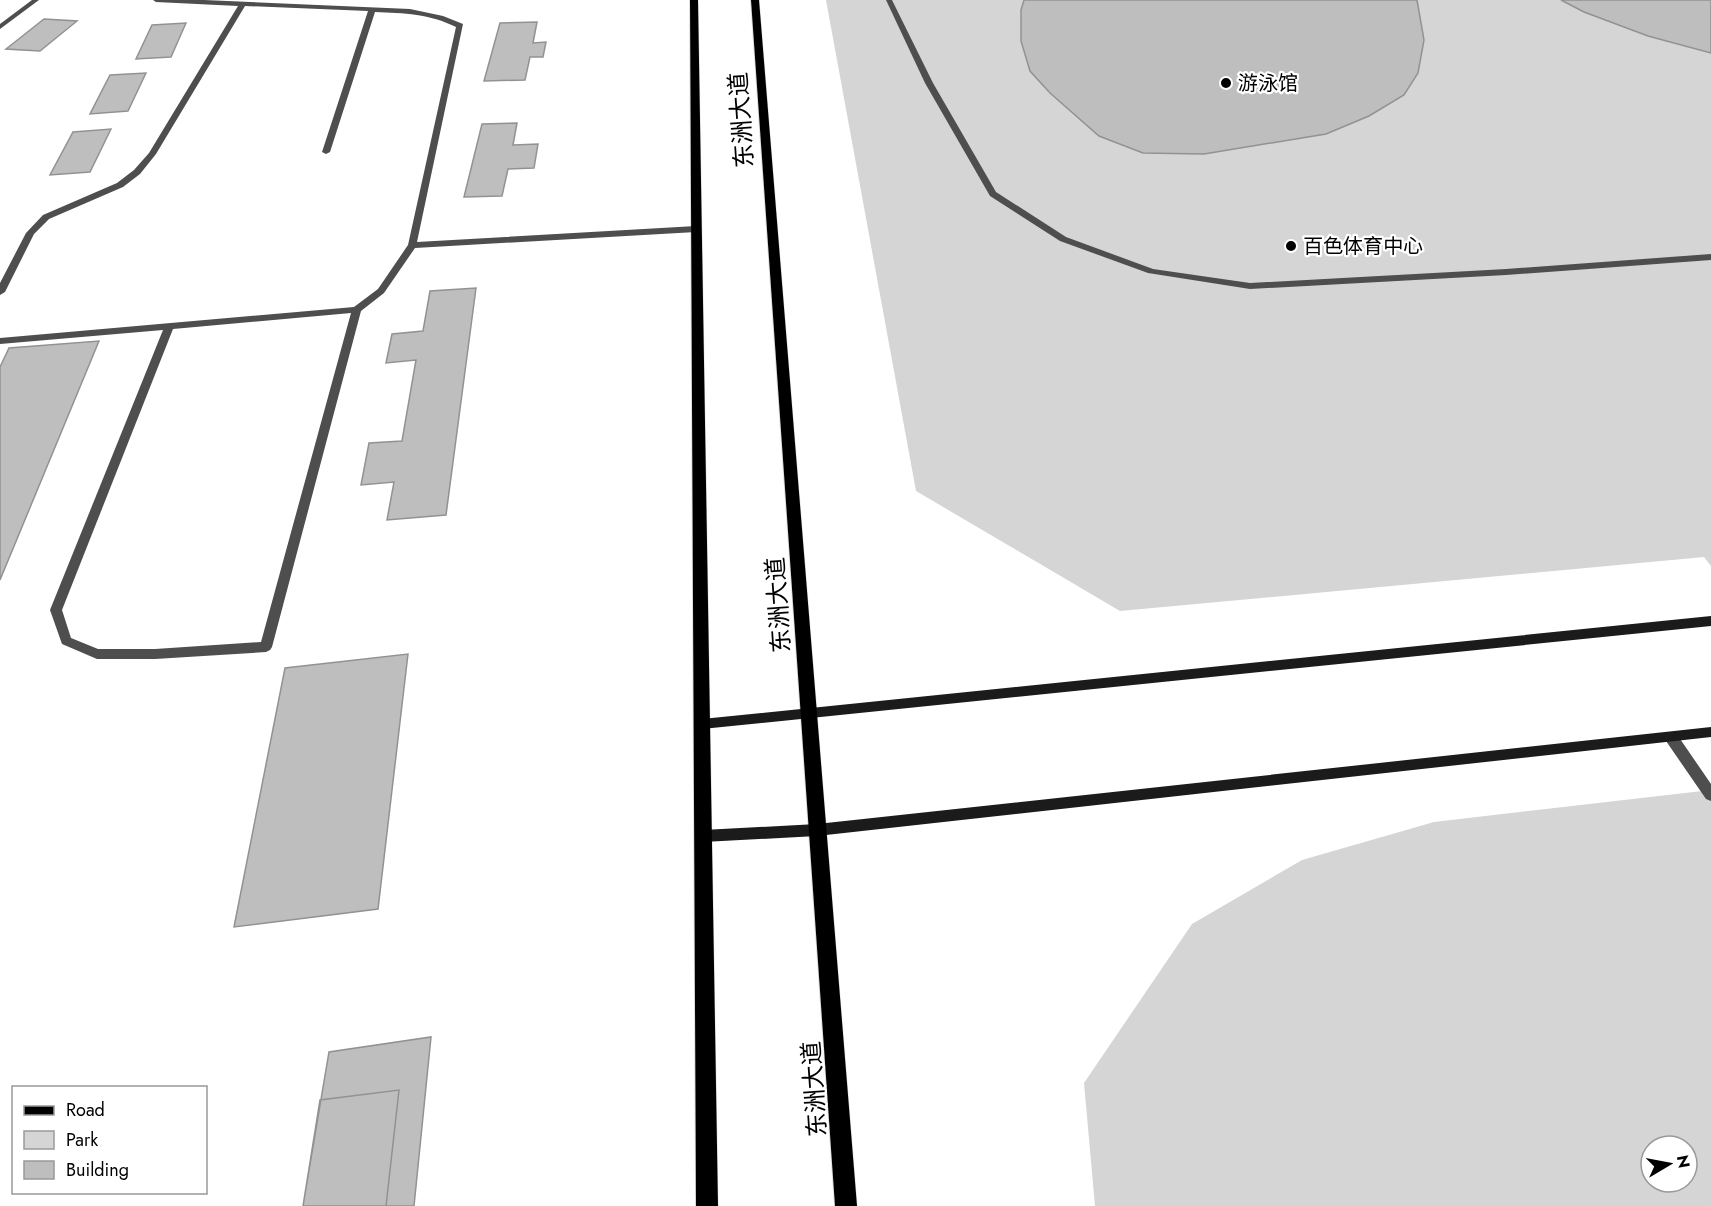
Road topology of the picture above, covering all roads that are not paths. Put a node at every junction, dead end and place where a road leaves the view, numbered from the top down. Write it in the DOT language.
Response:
graph roads {
  1 [pos="36,0"];
  2 [pos="156,0"];
  3 [pos="694,0"];
  4 [pos="755,0"];
  5 [pos="889,0"];
  6 [pos="242,5"];
  7 [pos="372,10"];
  8 [pos="0,27"];
  9 [pos="327,152"];
  10 [pos="696,229"];
  11 [pos="412,245"];
  12 [pos="1711,257"];
  13 [pos="0,292"];
  14 [pos="357,310"];
  15 [pos="169,328"];
  16 [pos="0,341"];
  17 [pos="1711,621"];
  18 [pos="809,713"];
  19 [pos="702,724"];
  20 [pos="1711,732"];
  21 [pos="1671,736"];
  22 [pos="1711,795"];
  23 [pos="818,830"];
  24 [pos="703,836"];
  25 [pos="707,1206"];
  26 [pos="846,1206"];
  1 -- 8 [label="lane"];
  2 -- 6 [label="lane"];
  3 -- 10 [label="main road, 东洲大道"];
  4 -- 18 [label="main road, 东洲大道"];
  5 -- 12 [label="lane"];
  6 -- 7 [label="lane"];
  6 -- 13 [label="lane"];
  7 -- 9 [label="lane"];
  7 -- 11 [label="lane"];
  10 -- 11 [label="lane"];
  10 -- 19 [label="main road, 东洲大道"];
  11 -- 14 [label="lane"];
  14 -- 15 [label="lane"];
  14 -- 15 [label="lane"];
  15 -- 16 [label="lane"];
  17 -- 18 [label="street"];
  18 -- 19 [label="street"];
  18 -- 23 [label="main road, 东洲大道"];
  19 -- 24 [label="main road, 东洲大道"];
  20 -- 21 [label="street"];
  21 -- 22 [label="lane"];
  21 -- 23 [label="street"];
  23 -- 24 [label="street"];
  23 -- 26 [label="main road, 东洲大道"];
  24 -- 25 [label="main road, 东洲大道"];
}
